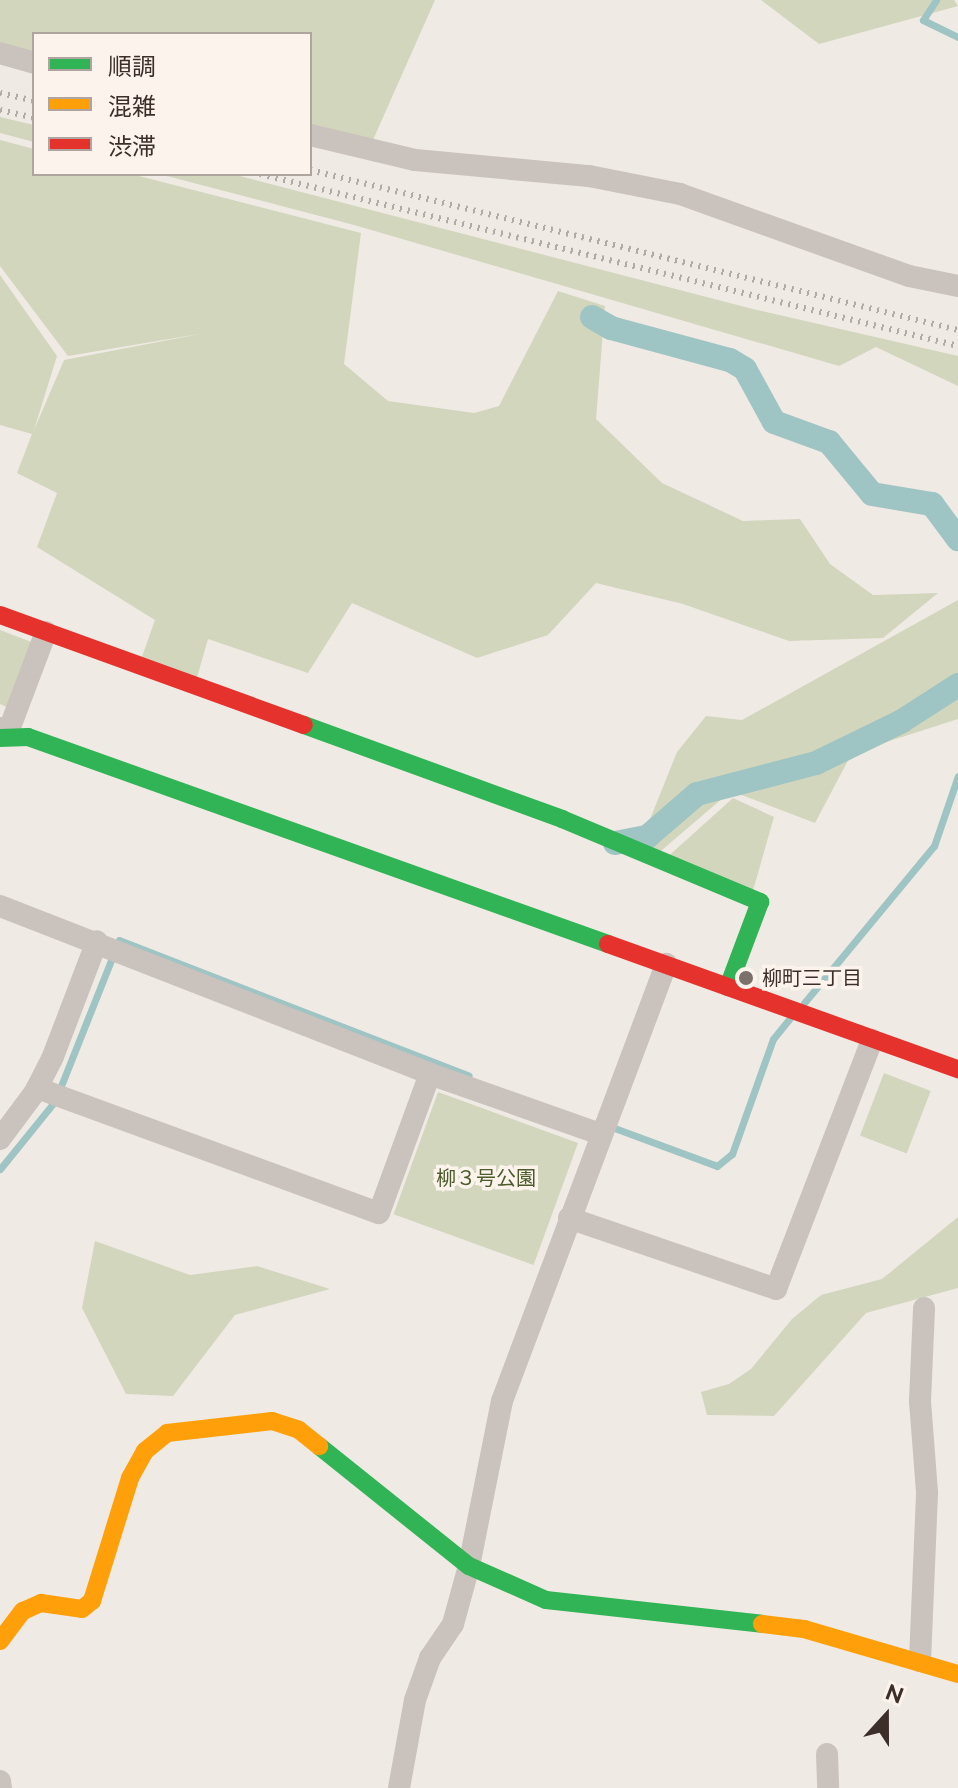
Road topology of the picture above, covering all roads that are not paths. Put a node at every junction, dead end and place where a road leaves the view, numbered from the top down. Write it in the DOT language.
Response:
graph roads {
  1 [pos="0,53"];
  2 [pos="32,62"];
  3 [pos="312,135"];
  4 [pos="958,286"];
  5 [pos="0,615"];
  6 [pos="46,632"];
  7 [pos="2,734"];
  8 [pos="0,906"];
  9 [pos="97,941"];
  10 [pos="666,964"];
  11 [pos="728,987"];
  12 [pos="872,1040"];
  13 [pos="958,1069"];
  14 [pos="430,1074"];
  15 [pos="37,1088"];
  16 [pos="600,1134"];
  17 [pos="0,1139"];
  18 [pos="569,1218"];
  19 [pos="924,1308"];
  20 [pos="469,1566"];
  21 [pos="0,1641"];
  22 [pos="920,1661"];
  23 [pos="958,1674"];
  24 [pos="827,1754"];
  25 [pos="0,1781"];
  26 [pos="1,1788"];
  27 [pos="399,1788"];
  28 [pos="828,1788"];
  1 -- 2 [label="street"];
  3 -- 4 [label="street"];
  5 -- 6 [label="street"];
  6 -- 7 [label="street"];
  6 -- 11 [label="street"];
  7 -- 10 [label="street"];
  8 -- 9 [label="street"];
  9 -- 14 [label="street"];
  9 -- 15 [label="street"];
  10 -- 11 [label="street"];
  10 -- 16 [label="street"];
  11 -- 12 [label="street"];
  12 -- 13 [label="street"];
  12 -- 18 [label="street"];
  14 -- 15 [label="street"];
  14 -- 16 [label="street"];
  15 -- 17 [label="street"];
  16 -- 18 [label="street"];
  18 -- 20 [label="street"];
  19 -- 22 [label="street"];
  20 -- 21 [label="street"];
  20 -- 22 [label="street"];
  20 -- 27 [label="street"];
  22 -- 23 [label="street"];
  24 -- 28 [label="street"];
  25 -- 26 [label="street"];
}
